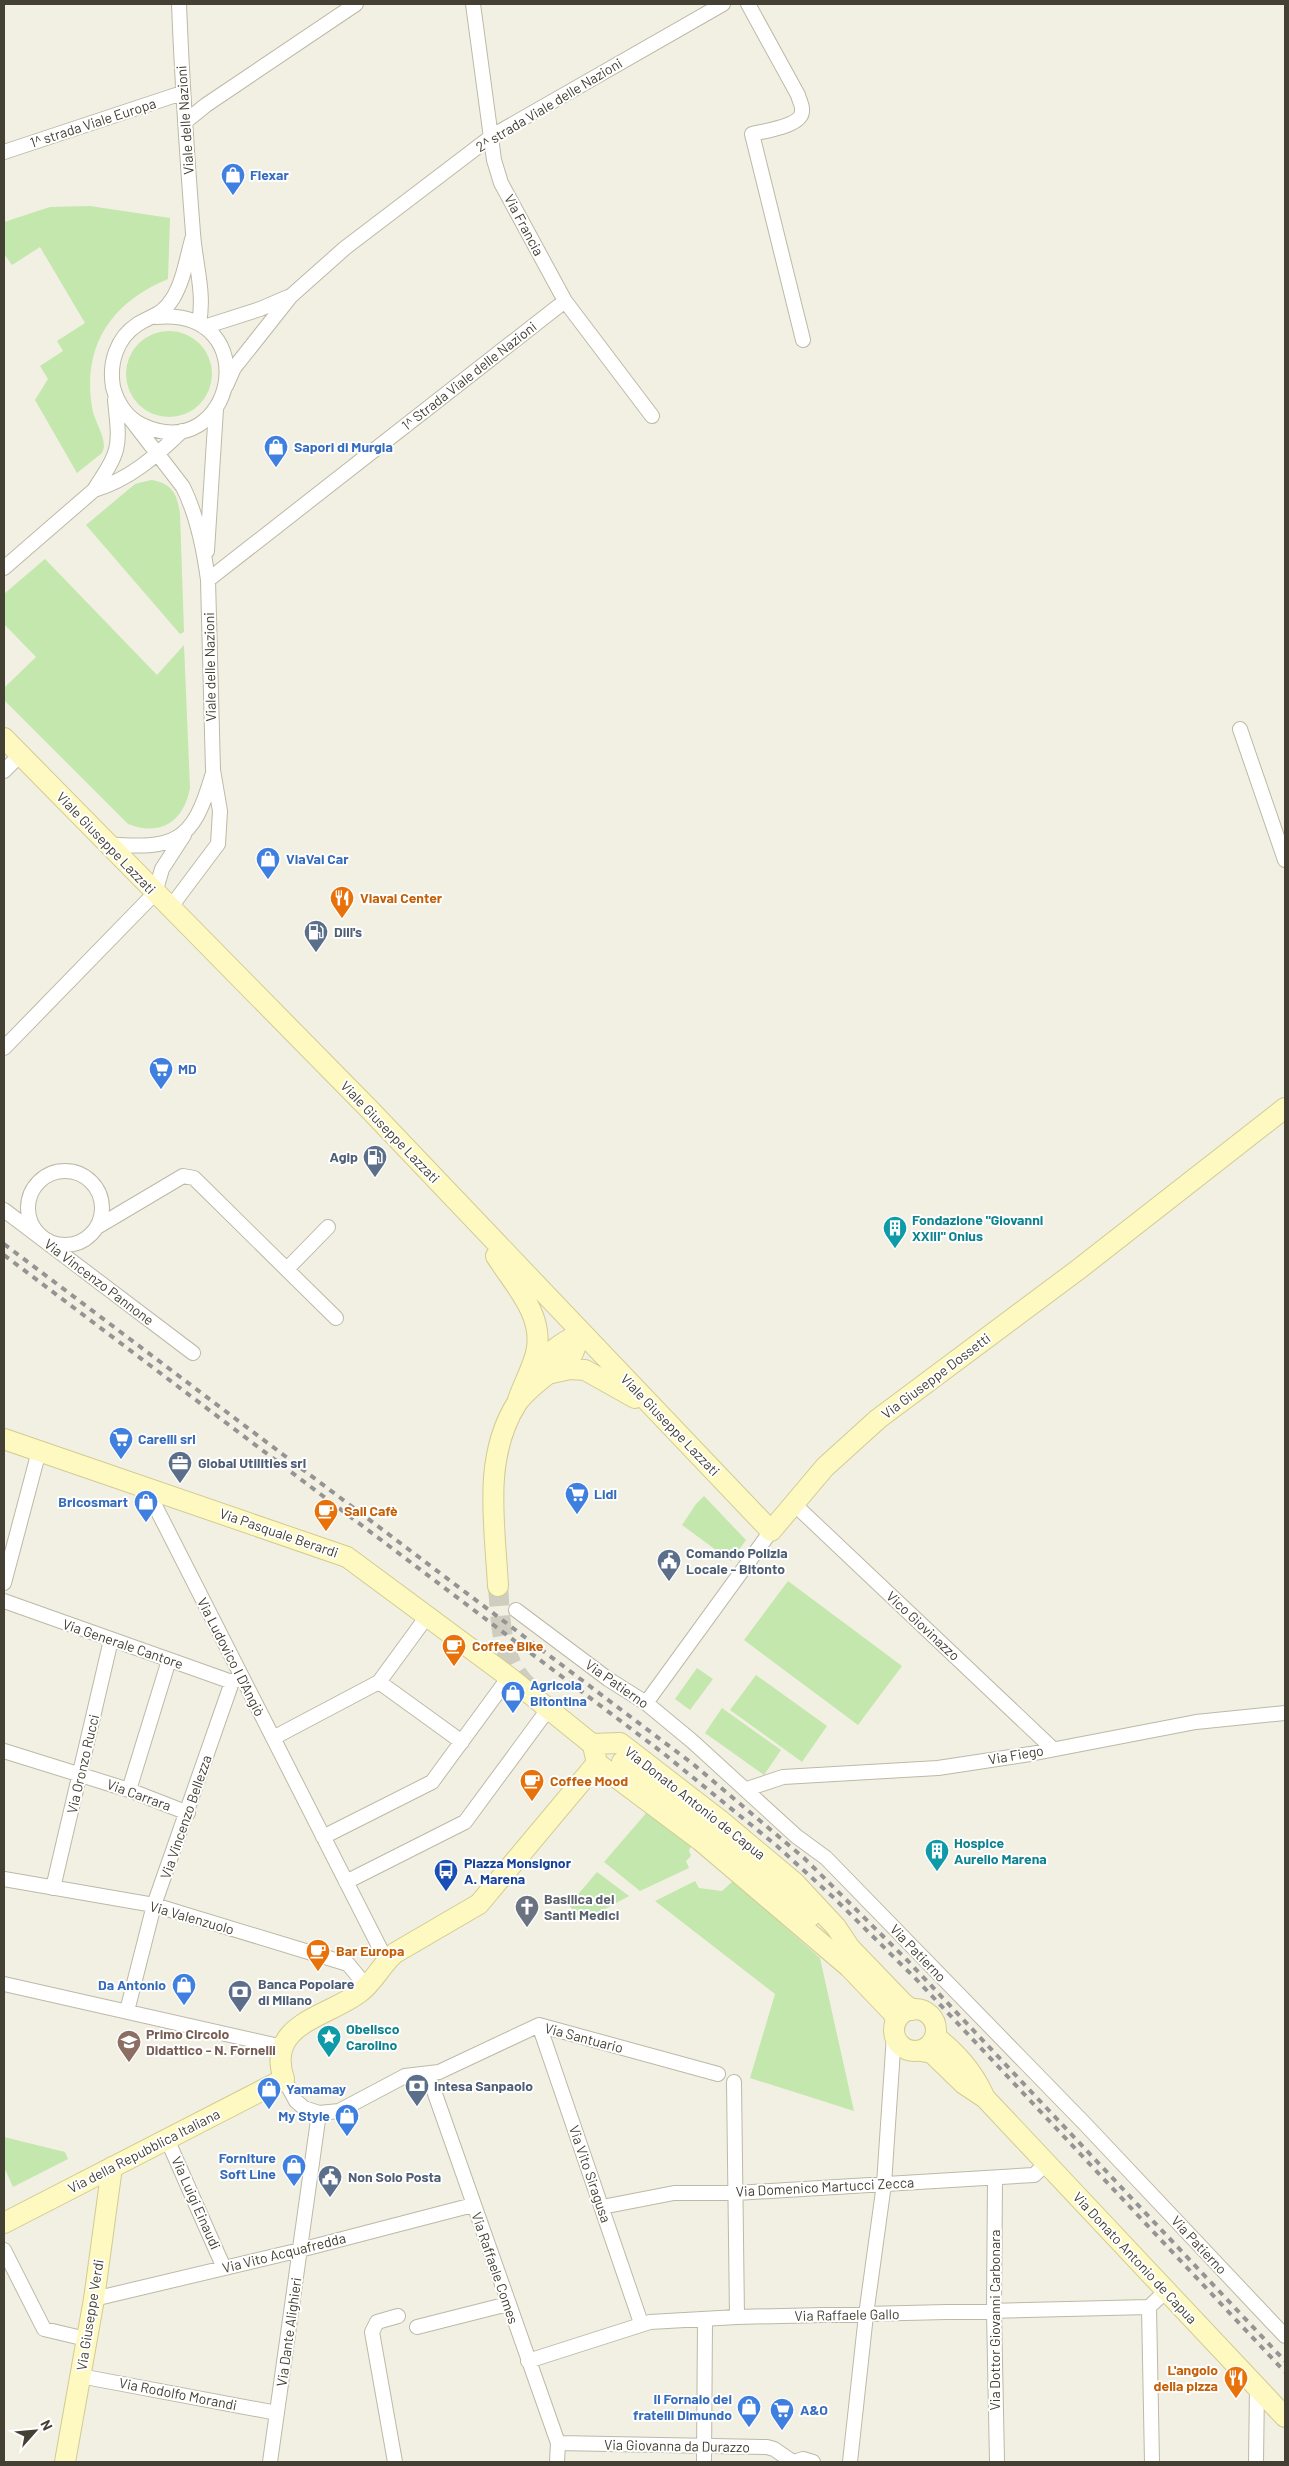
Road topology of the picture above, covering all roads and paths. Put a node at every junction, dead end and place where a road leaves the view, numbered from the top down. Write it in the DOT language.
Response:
graph roads {
  1 [pos="179,4"];
  2 [pos="356,4"];
  3 [pos="473,4"];
  4 [pos="723,4"];
  5 [pos="748,4"];
  6 [pos="182,93"];
  7 [pos="184,122"];
  8 [pos="492,136"];
  9 [pos="4,152"];
  10 [pos="193,236"];
  11 [pos="291,296"];
  12 [pos="565,301"];
  13 [pos="156,316"];
  14 [pos="201,325"];
  15 [pos="802,340"];
  16 [pos="226,386"];
  17 [pos="115,395"];
  18 [pos="216,410"];
  19 [pos="126,413"];
  20 [pos="652,416"];
  21 [pos="182,431"];
  22 [pos="158,455"];
  23 [pos="94,490"];
  24 [pos="206,564"];
  25 [pos="4,568"];
  26 [pos="208,580"];
  27 [pos="1240,729"];
  28 [pos="4,738"];
  29 [pos="20,755"];
  30 [pos="213,770"];
  31 [pos="4,771"];
  32 [pos="184,835"];
  33 [pos="107,844"];
  34 [pos="1285,860"];
  35 [pos="155,893"];
  36 [pos="170,908"];
  37 [pos="4,1048"];
  38 [pos="1285,1108"];
  39 [pos="4,1210"];
  40 [pos="472,1218"];
  41 [pos="97,1227"];
  42 [pos="328,1227"];
  43 [pos="44,1240"];
  44 [pos="287,1269"];
  45 [pos="336,1318"];
  46 [pos="581,1333"];
  47 [pos="193,1354"];
  48 [pos="548,1374"];
  49 [pos="518,1402"];
  50 [pos="652,1407"];
  51 [pos="4,1439"];
  52 [pos="38,1451"];
  53 [pos="146,1488"];
  54 [pos="792,1503"];
  55 [pos="771,1531"];
  56 [pos="4,1583"];
  57 [pos="498,1586"];
  58 [pos="4,1601"];
  59 [pos="516,1610"];
  60 [pos="428,1615"];
  61 [pos="111,1640"];
  62 [pos="169,1660"];
  63 [pos="510,1677"];
  64 [pos="237,1680"];
  65 [pos="379,1682"];
  66 [pos="646,1703"];
  67 [pos="549,1708"];
  68 [pos="1285,1713"];
  69 [pos="273,1738"];
  70 [pos="462,1742"];
  71 [pos="1053,1749"];
  72 [pos="4,1751"];
  73 [pos="594,1753"];
  74 [pos="620,1761"];
  75 [pos="81,1775"];
  76 [pos="747,1789"];
  77 [pos="129,1790"];
  78 [pos="188,1812"];
  79 [pos="323,1837"];
  80 [pos="4,1879"];
  81 [pos="346,1882"];
  82 [pos="53,1888"];
  83 [pos="154,1906"];
  84 [pos="850,1957"];
  85 [pos="386,1960"];
  86 [pos="4,1984"];
  87 [pos="367,1987"];
  88 [pos="912,2010"];
  89 [pos="127,2011"];
  90 [pos="539,2026"];
  91 [pos="895,2028"];
  92 [pos="935,2036"];
  93 [pos="283,2047"];
  94 [pos="921,2051"];
  95 [pos="428,2074"];
  96 [pos="718,2074"];
  97 [pos="284,2079"];
  98 [pos="734,2082"];
  99 [pos="985,2098"];
  100 [pos="319,2113"];
  101 [pos="167,2139"];
  102 [pos="1046,2164"];
  103 [pos="112,2167"];
  104 [pos="995,2178"];
  105 [pos="884,2184"];
  106 [pos="736,2193"];
  107 [pos="473,2205"];
  108 [pos="602,2207"];
  109 [pos="4,2223"];
  110 [pos="4,2250"];
  111 [pos="300,2250"];
  112 [pos="224,2268"];
  113 [pos="1166,2291"];
  114 [pos="94,2299"];
  115 [pos="508,2304"];
  116 [pos="1149,2307"];
  117 [pos="994,2311"];
  118 [pos="866,2315"];
  119 [pos="398,2316"];
  120 [pos="737,2317"];
  121 [pos="705,2320"];
  122 [pos="641,2323"];
  123 [pos="417,2327"];
  124 [pos="1285,2336"];
  125 [pos="86,2339"];
  126 [pos="528,2361"];
  127 [pos="80,2376"];
  128 [pos="1257,2387"];
  129 [pos="277,2413"];
  130 [pos="1285,2416"];
  131 [pos="558,2443"];
  132 [pos="706,2447"];
  133 [pos="65,2462"];
  134 [pos="270,2462"];
  135 [pos="396,2462"];
  136 [pos="558,2462"];
  137 [pos="704,2462"];
  138 [pos="793,2462"];
  139 [pos="813,2462"];
  140 [pos="824,2462"];
  141 [pos="850,2462"];
  142 [pos="997,2462"];
  143 [pos="1152,2462"];
  144 [pos="1256,2462"];
  1 -- 6 [label="street, Viale delle Nazioni"];
  2 -- 7 [label="street"];
  3 -- 8 [label="street, Via Francia"];
  4 -- 8 [label="street, 2^ strada Viale delle Nazioni"];
  5 -- 15 [label="street"];
  6 -- 7 [label="street, Viale delle Nazioni"];
  6 -- 9 [label="street, 1^ strada Viale Europa"];
  7 -- 10 [label="street, Viale delle Nazioni"];
  8 -- 11 [label="street, 2^ strada Viale delle Nazioni"];
  8 -- 12 [label="street, Via Francia"];
  10 -- 13 [label="street, Viale delle Nazioni"];
  10 -- 14 [label="street, Viale delle Nazioni"];
  11 -- 14 [label="street, 2^ strada Viale delle Nazioni"];
  11 -- 16 [label="street, 2^ strada Viale delle Nazioni"];
  12 -- 20 [label="street, Via Francia"];
  12 -- 26 [label="street, 1^ Strada Viale delle Nazioni"];
  13 -- 14 [label="street"];
  13 -- 17 [label="street"];
  14 -- 16 [label="street"];
  16 -- 18 [label="street"];
  17 -- 19 [label="street"];
  17 -- 23 [label="street"];
  18 -- 21 [label="street"];
  18 -- 24 [label="street, Viale delle Nazioni"];
  19 -- 21 [label="street"];
  19 -- 22 [label="street, Viale delle Nazioni"];
  21 -- 22 [label="street"];
  22 -- 23 [label="street"];
  22 -- 24 [label="street, Viale delle Nazioni"];
  23 -- 25 [label="street"];
  24 -- 26 [label="street, Viale delle Nazioni"];
  26 -- 30 [label="street, Viale delle Nazioni"];
  27 -- 34 [label="street"];
  28 -- 29 [label="street, Viale Giuseppe Lazzati"];
  29 -- 31 [label="street"];
  29 -- 33 [label="street, Viale Giuseppe Lazzati"];
  30 -- 32 [label="street, Viale delle Nazioni"];
  30 -- 36 [label="street, Viale delle Nazioni"];
  32 -- 33 [label="street"];
  32 -- 35 [label="street, Viale delle Nazioni"];
  33 -- 35 [label="street, Viale Giuseppe Lazzati"];
  35 -- 36 [label="street, Viale Giuseppe Lazzati"];
  35 -- 37 [label="street"];
  36 -- 40 [label="street, Viale Giuseppe Lazzati"];
  38 -- 54 [label="street, Via Giuseppe Dossetti"];
  39 -- 43 [label="street, Via Vincenzo Pannone"];
  40 -- 46 [label="street, Viale Giuseppe Lazzati"];
  40 -- 49 [label="street"];
  41 -- 43 [label="street"];
  41 -- 43 [label="street"];
  41 -- 44 [label="street"];
  42 -- 44 [label="street"];
  43 -- 47 [label="street, Via Vincenzo Pannone"];
  44 -- 45 [label="street"];
  46 -- 48 [label="street"];
  46 -- 49 [label="street"];
  46 -- 50 [label="street, Viale Giuseppe Lazzati"];
  48 -- 49 [label="street"];
  48 -- 50 [label="street"];
  49 -- 57 [label="street"];
  50 -- 55 [label="street, Viale Giuseppe Lazzati"];
  51 -- 52 [label="street"];
  52 -- 53 [label="street"];
  52 -- 56 [label="street"];
  53 -- 60 [label="street, Via Pasquale Berardi"];
  53 -- 64 [label="street, Via Ludovico I D'Angiò"];
  54 -- 55 [label="street, Via Giuseppe Dossetti"];
  54 -- 71 [label="street, Vico Giovinazzo"];
  55 -- 66 [label="street, Via Giuseppe Dossetti"];
  58 -- 61 [label="street, Via Generale Cantore"];
  59 -- 66 [label="street, Via Patierno"];
  60 -- 63 [label="street, Via Pasquale Berardi"];
  60 -- 65 [label="street"];
  61 -- 62 [label="street, Via Generale Cantore"];
  61 -- 75 [label="street, Via Oronzo Rucci"];
  62 -- 64 [label="street, Via Generale Cantore"];
  62 -- 77 [label="street"];
  63 -- 67 [label="street, Via Pasquale Berardi"];
  63 -- 70 [label="street"];
  64 -- 69 [label="street, Via Ludovico I D'Angiò"];
  64 -- 78 [label="street, Via Vincenzo Bellezza"];
  65 -- 69 [label="street"];
  65 -- 70 [label="street"];
  66 -- 76 [label="street, Via Patierno"];
  67 -- 73 [label="street, Via Pasquale Berardi"];
  67 -- 81 [label="street"];
  68 -- 71 [label="street, Via Fiego"];
  69 -- 79 [label="street, Via Ludovico I D'Angiò"];
  70 -- 79 [label="street"];
  71 -- 76 [label="street, Via Fiego"];
  72 -- 75 [label="street, Via Carrara"];
  73 -- 84 [label="street, Via Donato Antonio de Capua"];
  73 -- 84 [label="street, Via Donato Antonio de Capua"];
  73 -- 85 [label="street"];
  74 -- 84 [label="street"];
  75 -- 77 [label="street, Via Carrara"];
  75 -- 82 [label="street, Via Oronzo Rucci"];
  76 -- 124 [label="street, Via Patierno"];
  77 -- 78 [label="street, Via Carrara"];
  78 -- 83 [label="street, Via Vincenzo Bellezza"];
  79 -- 81 [label="street, Via Ludovico I D'Angiò"];
  80 -- 82 [label="street, Via Valenzuolo"];
  81 -- 85 [label="street, Via Ludovico I D'Angiò"];
  82 -- 83 [label="street, Via Valenzuolo"];
  83 -- 87 [label="street, Via Valenzuolo"];
  83 -- 89 [label="street, Via Vincenzo Bellezza"];
  84 -- 88 [label="street, Via Donato Antonio de Capua"];
  84 -- 91 [label="street, Via Donato Antonio de Capua"];
  85 -- 87 [label="street"];
  86 -- 89 [label="street"];
  87 -- 93 [label="street"];
  88 -- 91 [label="street"];
  88 -- 92 [label="street, Via Donato Antonio de Capua"];
  89 -- 93 [label="street"];
  90 -- 95 [label="street, Via Santuario"];
  90 -- 96 [label="street, Via Santuario"];
  90 -- 108 [label="street, Via Vito Siragusa"];
  91 -- 94 [label="street, Via Donato Antonio de Capua"];
  91 -- 105 [label="street"];
  92 -- 94 [label="street"];
  92 -- 99 [label="street, Via Donato Antonio de Capua"];
  93 -- 97 [label="street"];
  94 -- 99 [label="street, Via Donato Antonio de Capua"];
  95 -- 100 [label="street, Via Santuario"];
  95 -- 107 [label="street, Via Raffaele Comes"];
  97 -- 100 [label="street"];
  97 -- 101 [label="street, Via della Repubblica Italiana"];
  98 -- 106 [label="street"];
  99 -- 102 [label="street, Via Donato Antonio de Capua"];
  100 -- 111 [label="street, Via Dante Alighieri"];
  101 -- 103 [label="street, Via della Repubblica Italiana"];
  101 -- 112 [label="street, Via Luigi Einaudi"];
  102 -- 104 [label="street, Via Domenico Martucci Zecca"];
  102 -- 113 [label="street, Via Donato Antonio de Capua"];
  103 -- 109 [label="street, Via della Repubblica Italiana"];
  103 -- 114 [label="street, Via Giuseppe Verdi"];
  104 -- 105 [label="street, Via Domenico Martucci Zecca"];
  104 -- 117 [label="street, Via Dottor Giovanni Carbonara"];
  105 -- 106 [label="street, Via Domenico Martucci Zecca"];
  105 -- 118 [label="street"];
  106 -- 108 [label="street, Via Domenico Martucci Zecca"];
  106 -- 120 [label="street"];
  107 -- 111 [label="street, Via Vito Acquafredda"];
  107 -- 115 [label="street, Via Raffaele Comes"];
  108 -- 122 [label="street, Via Vito Siragusa"];
  110 -- 125 [label="street"];
  111 -- 112 [label="street, Via Vito Acquafredda"];
  111 -- 129 [label="street, Via Dante Alighieri"];
  112 -- 114 [label="street, Via Vito Acquafredda"];
  113 -- 116 [label="street"];
  113 -- 128 [label="street, Via Donato Antonio de Capua"];
  114 -- 125 [label="street, Via Giuseppe Verdi"];
  115 -- 123 [label="street"];
  115 -- 126 [label="street, Via Raffaele Comes"];
  116 -- 117 [label="street, Via Raffaele Gallo"];
  116 -- 143 [label="street"];
  117 -- 118 [label="street, Via Raffaele Gallo"];
  117 -- 142 [label="street, Via Dottor Giovanni Carbonara"];
  118 -- 120 [label="street, Via Raffaele Gallo"];
  118 -- 141 [label="street"];
  119 -- 135 [label="street"];
  120 -- 121 [label="street, Via Raffaele Gallo"];
  121 -- 122 [label="street, Via Raffaele Gallo"];
  121 -- 132 [label="street"];
  122 -- 126 [label="street, Via Raffaele Gallo"];
  125 -- 127 [label="street, Via Giuseppe Verdi"];
  126 -- 131 [label="street, Via Raffaele Comes"];
  127 -- 129 [label="street, Via Rodolfo Morandi"];
  127 -- 133 [label="street, Via Giuseppe Verdi"];
  128 -- 130 [label="street, Via Donato Antonio de Capua"];
  128 -- 144 [label="street"];
  129 -- 134 [label="street, Via Dante Alighieri"];
  131 -- 132 [label="street, Via Giovanna da Durazzo"];
  131 -- 136 [label="street, Via Raffaele Comes"];
  132 -- 137 [label="street"];
  132 -- 138 [label="street, Via Giovanna da Durazzo"];
  138 -- 139 [label="street"];
  139 -- 140 [label="street"];
}
